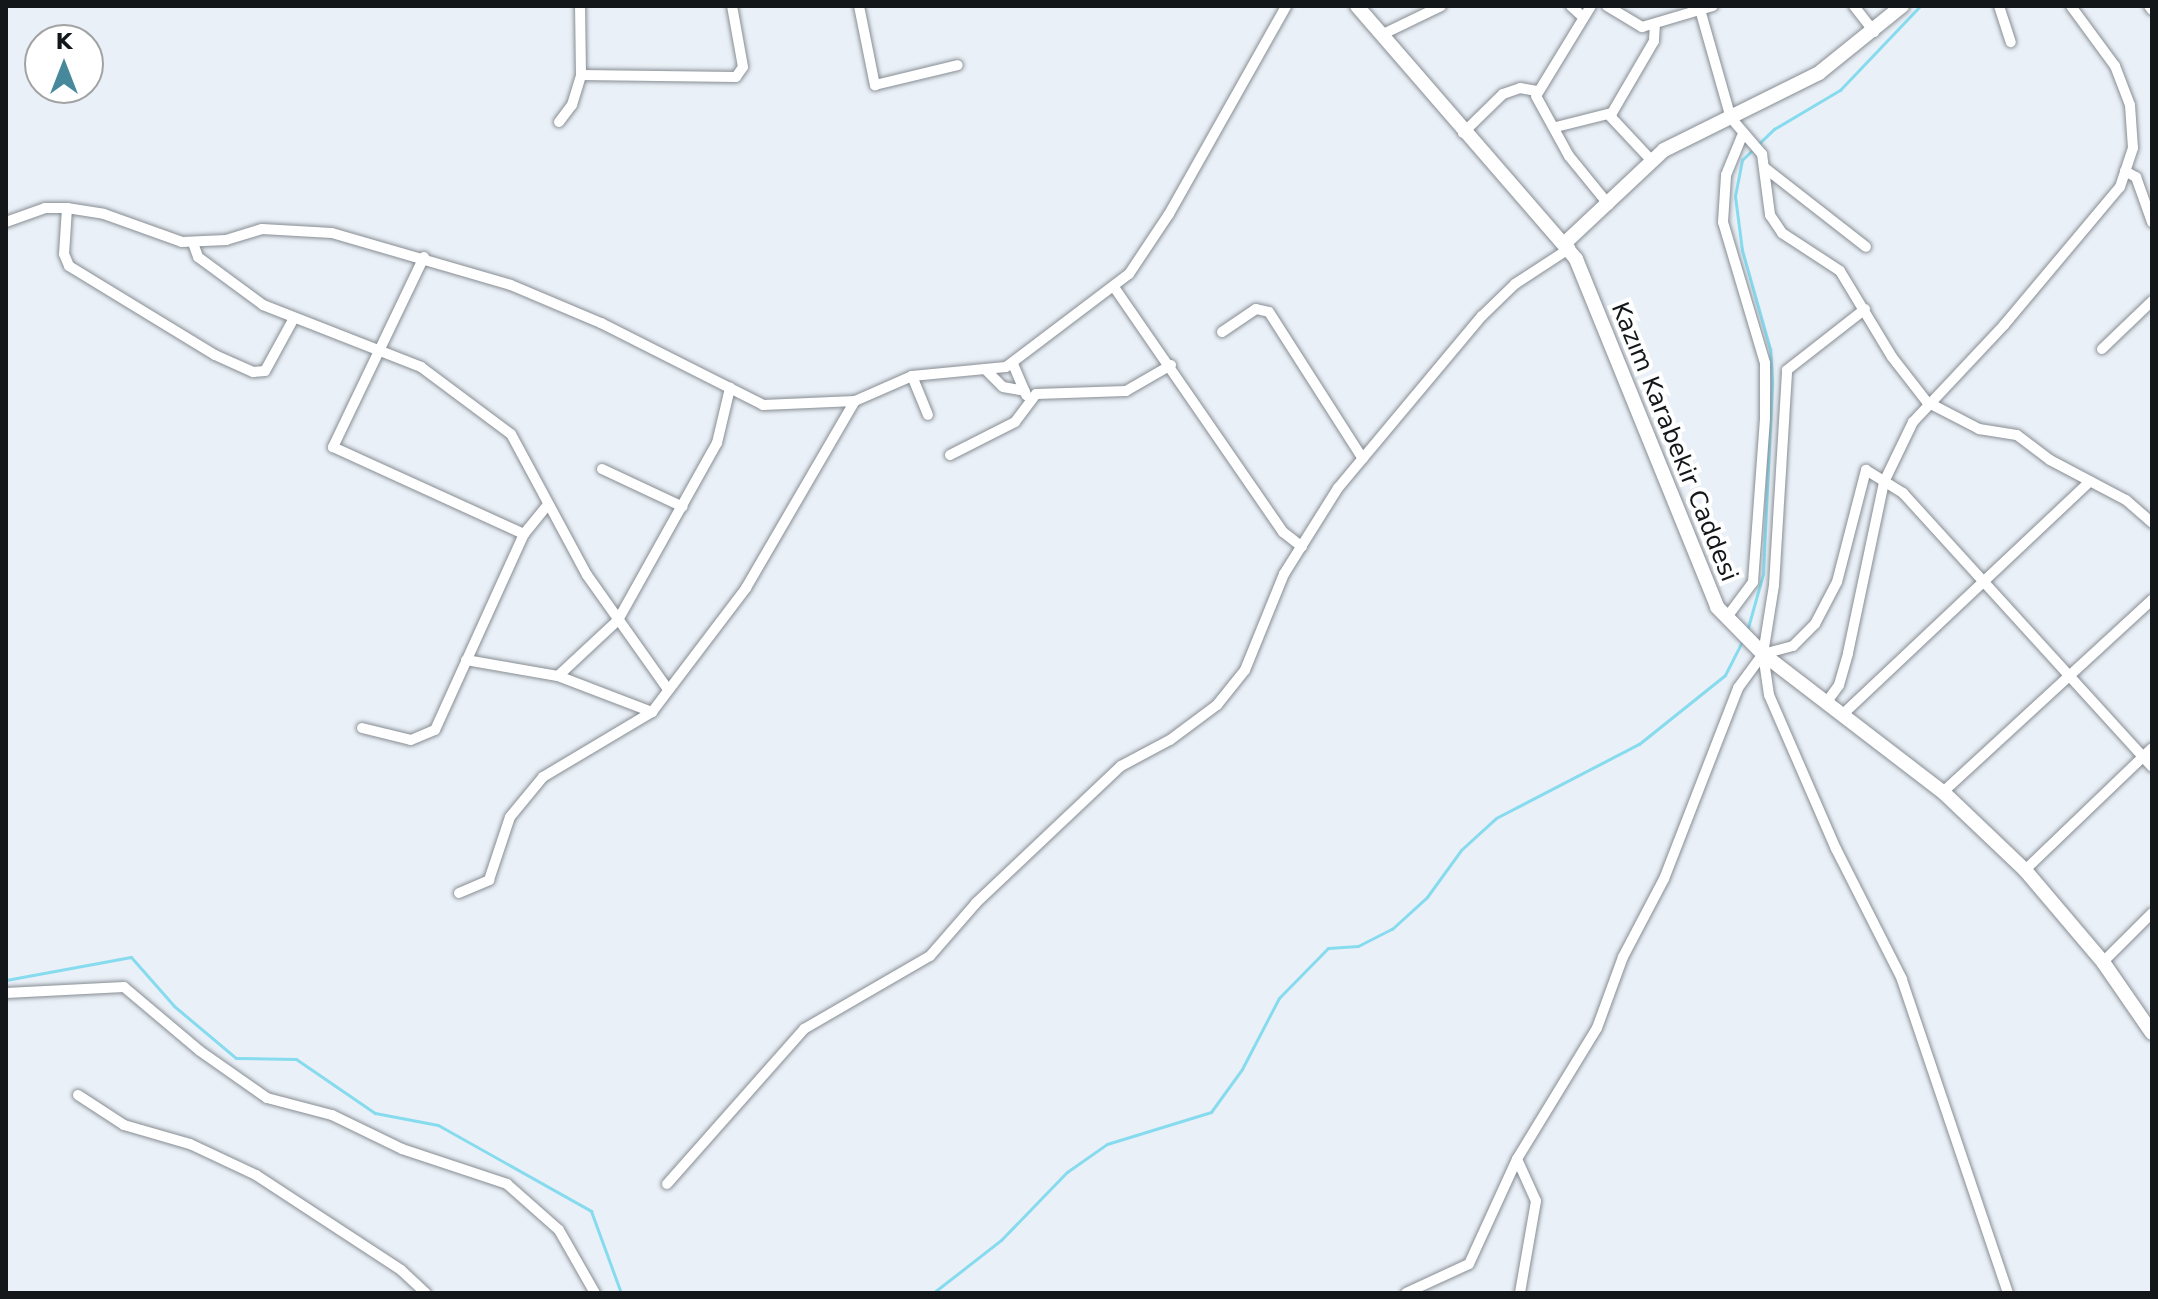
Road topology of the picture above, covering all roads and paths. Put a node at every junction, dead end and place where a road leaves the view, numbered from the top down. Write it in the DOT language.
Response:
graph roads {
  1 [pos="580,6"];
  2 [pos="732,6"];
  3 [pos="859,6"];
  4 [pos="1286,6"];
  5 [pos="1357,6"];
  6 [pos="1441,6"];
  7 [pos="1571,6"];
  8 [pos="1591,6"];
  9 [pos="1607,6"];
  10 [pos="1713,6"];
  11 [pos="1854,6"];
  12 [pos="1902,6"];
  13 [pos="1999,6"];
  14 [pos="2071,6"];
  15 [pos="1700,9"];
  16 [pos="1583,17"];
  17 [pos="1655,24"];
  18 [pos="1874,32"];
  19 [pos="1381,35"];
  20 [pos="2011,42"];
  21 [pos="958,65"];
  22 [pos="581,75"];
  23 [pos="1537,91"];
  24 [pos="1609,115"];
  25 [pos="1731,118"];
  26 [pos="559,122"];
  27 [pos="1556,127"];
  28 [pos="1463,133"];
  29 [pos="1742,136"];
  30 [pos="1652,161"];
  31 [pos="1765,168"];
  32 [pos="2125,171"];
  33 [pos="1609,205"];
  34 [pos="67,208"];
  35 [pos="6,222"];
  36 [pos="2152,222"];
  37 [pos="193,243"];
  38 [pos="1568,245"];
  39 [pos="1866,247"];
  40 [pos="424,257"];
  41 [pos="1114,287"];
  42 [pos="2152,301"];
  43 [pos="1865,309"];
  44 [pos="294,318"];
  45 [pos="1222,332"];
  46 [pos="379,349"];
  47 [pos="2102,349"];
  48 [pos="1013,364"];
  49 [pos="1171,365"];
  50 [pos="985,369"];
  51 [pos="912,376"];
  52 [pos="730,388"];
  53 [pos="1026,395"];
  54 [pos="855,401"];
  55 [pos="1927,402"];
  56 [pos="928,415"];
  57 [pos="950,455"];
  58 [pos="1363,459"];
  59 [pos="602,469"];
  60 [pos="2090,481"];
  61 [pos="1884,482"];
  62 [pos="547,506"];
  63 [pos="683,507"];
  64 [pos="2152,523"];
  65 [pos="524,534"];
  66 [pos="1302,547"];
  67 [pos="1980,583"];
  68 [pos="2152,600"];
  69 [pos="1727,617"];
  70 [pos="618,620"];
  71 [pos="1763,654"];
  72 [pos="466,660"];
  73 [pos="558,676"];
  74 [pos="2069,677"];
  75 [pos="667,688"];
  76 [pos="1826,703"];
  77 [pos="652,712"];
  78 [pos="1842,715"];
  79 [pos="362,728"];
  80 [pos="2152,748"];
  81 [pos="2143,757"];
  82 [pos="2152,767"];
  83 [pos="1943,792"];
  84 [pos="2025,870"];
  85 [pos="459,893"];
  86 [pos="2152,913"];
  87 [pos="2103,962"];
  88 [pos="6,993"];
  89 [pos="2152,1033"];
  90 [pos="78,1095"];
  91 [pos="1517,1159"];
  92 [pos="667,1184"];
  93 [pos="426,1293"];
  94 [pos="595,1293"];
  95 [pos="1406,1293"];
  96 [pos="1520,1293"];
  97 [pos="2008,1293"];
  1 -- 22 [label="street"];
  2 -- 22 [label="street"];
  3 -- 21 [label="street"];
  4 -- 41 [label="street"];
  5 -- 19 [label="street, Kazım Karabekir Caddesi"];
  6 -- 19 [label="street"];
  7 -- 16 [label="street"];
  8 -- 16 [label="street"];
  9 -- 17 [label="street"];
  10 -- 15 [label="street"];
  11 -- 18 [label="street"];
  12 -- 18 [label="street"];
  13 -- 20 [label="street"];
  14 -- 32 [label="street"];
  15 -- 17 [label="street"];
  15 -- 25 [label="street"];
  16 -- 23 [label="street"];
  17 -- 24 [label="street"];
  18 -- 25 [label="street"];
  19 -- 28 [label="street, Kazım Karabekir Caddesi"];
  22 -- 26 [label="street"];
  23 -- 27 [label="street"];
  23 -- 28 [label="street"];
  24 -- 27 [label="street"];
  24 -- 30 [label="street"];
  25 -- 29 [label="street"];
  25 -- 30 [label="street"];
  27 -- 33 [label="street"];
  28 -- 38 [label="street, Kazım Karabekir Caddesi"];
  29 -- 31 [label="street"];
  29 -- 69 [label="street"];
  30 -- 33 [label="street"];
  31 -- 39 [label="street"];
  31 -- 43 [label="street"];
  32 -- 36 [label="street"];
  32 -- 55 [label="street"];
  33 -- 38 [label="street"];
  34 -- 35 [label="street"];
  34 -- 37 [label="street"];
  34 -- 44 [label="street"];
  37 -- 40 [label="street"];
  37 -- 44 [label="street"];
  38 -- 58 [label="street"];
  38 -- 69 [label="street, Kazım Karabekir Caddesi"];
  40 -- 46 [label="street"];
  40 -- 52 [label="street"];
  41 -- 48 [label="street"];
  41 -- 49 [label="street"];
  42 -- 47 [label="street"];
  43 -- 55 [label="street"];
  43 -- 71 [label="street"];
  44 -- 46 [label="street"];
  45 -- 58 [label="street"];
  46 -- 62 [label="street"];
  46 -- 65 [label="street"];
  48 -- 50 [label="street"];
  48 -- 53 [label="street"];
  49 -- 53 [label="street"];
  49 -- 66 [label="street"];
  50 -- 51 [label="street"];
  50 -- 53 [label="street"];
  51 -- 54 [label="street"];
  51 -- 56 [label="street"];
  52 -- 54 [label="street"];
  52 -- 63 [label="street"];
  53 -- 57 [label="street"];
  54 -- 75 [label="street"];
  55 -- 60 [label="street"];
  55 -- 61 [label="street"];
  58 -- 66 [label="street"];
  59 -- 63 [label="street"];
  60 -- 64 [label="street"];
  60 -- 67 [label="street"];
  61 -- 67 [label="street"];
  61 -- 71 [label="street"];
  61 -- 76 [label="street"];
  62 -- 65 [label="street"];
  62 -- 70 [label="street"];
  63 -- 70 [label="street"];
  65 -- 72 [label="street"];
  66 -- 92 [label="street"];
  67 -- 74 [label="street"];
  67 -- 78 [label="street"];
  68 -- 74 [label="street"];
  69 -- 71 [label="street, Kazım Karabekir Caddesi"];
  70 -- 73 [label="street"];
  70 -- 75 [label="street"];
  71 -- 76 [label="street, Kazım Karabekir Caddesi"];
  71 -- 91 [label="street"];
  71 -- 97 [label="street"];
  72 -- 73 [label="street"];
  72 -- 79 [label="street"];
  73 -- 77 [label="street"];
  74 -- 81 [label="street"];
  74 -- 83 [label="street"];
  75 -- 77 [label="street"];
  76 -- 78 [label="street, Kazım Karabekir Caddesi"];
  77 -- 85 [label="street"];
  78 -- 83 [label="street, Kazım Karabekir Caddesi"];
  80 -- 81 [label="street"];
  81 -- 82 [label="street"];
  81 -- 84 [label="street"];
  83 -- 84 [label="street, Kazım Karabekir Caddesi"];
  84 -- 87 [label="street, Kazım Karabekir Caddesi"];
  86 -- 87 [label="street"];
  87 -- 89 [label="street, Kazım Karabekir Caddesi"];
  88 -- 94 [label="street"];
  90 -- 93 [label="street"];
  91 -- 95 [label="street"];
  91 -- 96 [label="street"];
}
